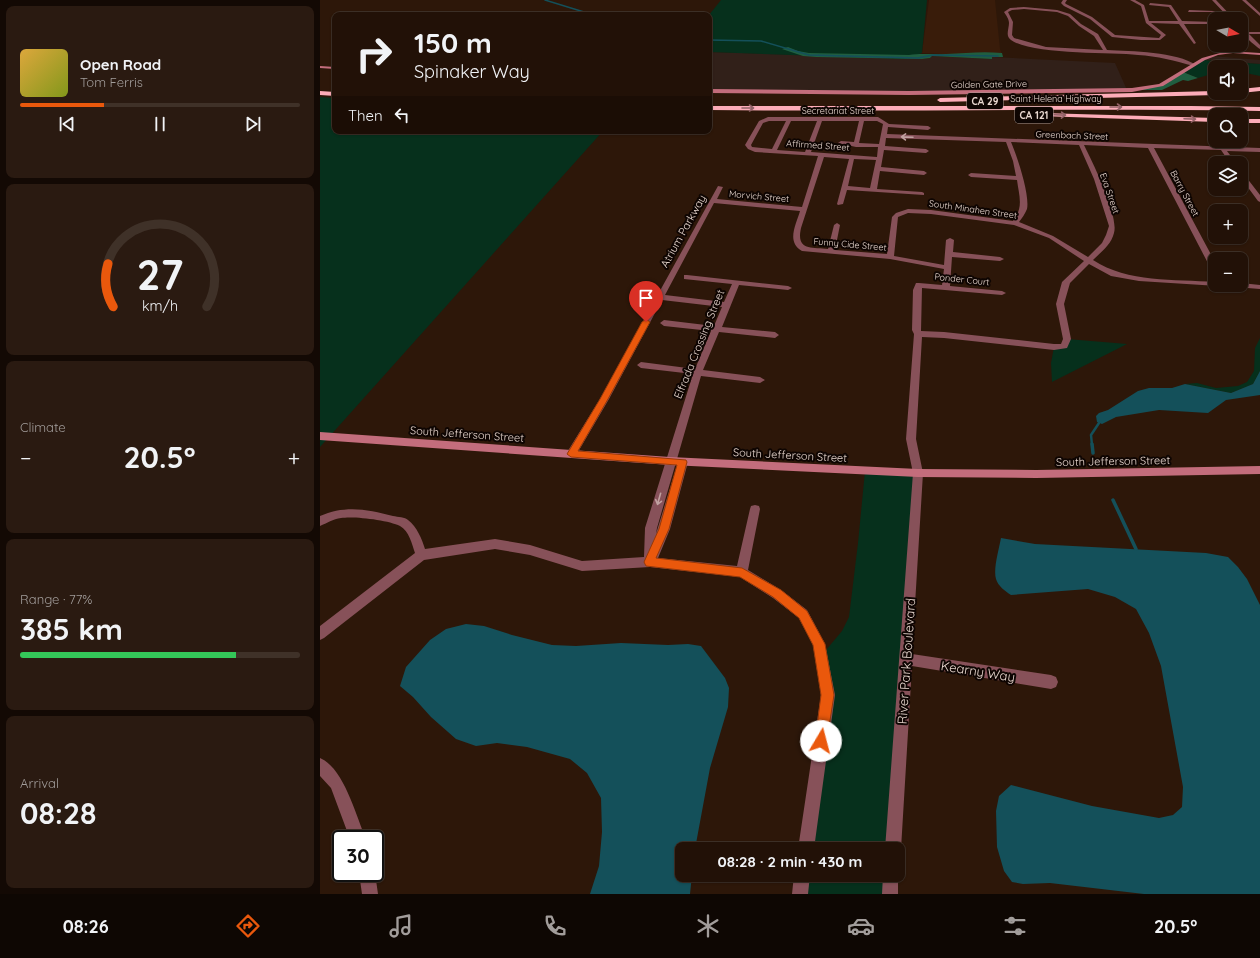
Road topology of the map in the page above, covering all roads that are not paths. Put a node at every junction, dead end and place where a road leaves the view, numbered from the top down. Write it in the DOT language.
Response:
graph roads {
  1 [pos="1065,0"];
  2 [pos="1132,0"];
  3 [pos="1214,0"];
  4 [pos="1244,0"];
  5 [pos="1150,4"];
  6 [pos="1189,11"];
  7 [pos="1202,12"];
  8 [pos="1208,12"];
  9 [pos="1225,12"];
  10 [pos="1260,15"];
  11 [pos="1208,17"];
  12 [pos="1147,22"];
  13 [pos="1208,22"];
  14 [pos="1180,24"];
  15 [pos="1248,33"];
  16 [pos="1260,33"];
  17 [pos="1248,35"];
  18 [pos="1194,43"];
  19 [pos="1143,48"];
  20 [pos="1260,48"];
  21 [pos="1106,51"];
  22 [pos="1146,54"];
  23 [pos="1260,54"];
  24 [pos="1194,65"];
  25 [pos="320,67"];
  26 [pos="332,68"];
  27 [pos="1260,89"];
  28 [pos="712,91"];
  29 [pos="1248,91"];
  30 [pos="320,93"];
  31 [pos="1208,93"];
  32 [pos="332,94"];
  33 [pos="712,101"];
  34 [pos="732,101"];
  35 [pos="1260,102"];
  36 [pos="712,108"];
  37 [pos="853,109"];
  38 [pos="1260,109"];
  39 [pos="788,119"];
  40 [pos="820,119"];
  41 [pos="862,119"];
  42 [pos="1208,120"];
  43 [pos="1248,121"];
  44 [pos="1260,121"];
  45 [pos="886,125"];
  46 [pos="928,128"];
  47 [pos="884,136"];
  48 [pos="1008,141"];
  49 [pos="841,143"];
  50 [pos="856,144"];
  51 [pos="1081,144"];
  52 [pos="1150,146"];
  53 [pos="882,147"];
  54 [pos="1208,148"];
  55 [pos="1222,148"];
  56 [pos="755,150"];
  57 [pos="1260,150"];
  58 [pos="774,151"];
  59 [pos="926,151"];
  60 [pos="808,153"];
  61 [pos="822,154"];
  62 [pos="1228,156"];
  63 [pos="852,157"];
  64 [pos="880,159"];
  65 [pos="878,169"];
  66 [pos="924,173"];
  67 [pos="971,175"];
  68 [pos="1020,178"];
  69 [pos="1248,184"];
  70 [pos="720,187"];
  71 [pos="844,188"];
  72 [pos="873,190"];
  73 [pos="922,194"];
  74 [pos="1260,200"];
  75 [pos="713,201"];
  76 [pos="840,204"];
  77 [pos="804,209"];
  78 [pos="1015,223"];
  79 [pos="837,225"];
  80 [pos="950,240"];
  81 [pos="831,252"];
  82 [pos="949,254"];
  83 [pos="1208,256"];
  84 [pos="890,257"];
  85 [pos="1000,259"];
  86 [pos="1089,261"];
  87 [pos="948,268"];
  88 [pos="687,278"];
  89 [pos="736,283"];
  90 [pos="1208,283"];
  91 [pos="919,285"];
  92 [pos="1248,286"];
  93 [pos="946,287"];
  94 [pos="1260,287"];
  95 [pos="788,288"];
  96 [pos="1002,293"];
  97 [pos="659,297"];
  98 [pos="727,305"];
  99 [pos="664,323"];
  100 [pos="718,329"];
  101 [pos="918,334"];
  102 [pos="775,335"];
  103 [pos="641,365"];
  104 [pos="698,372"];
  105 [pos="760,380"];
  106 [pos="320,436"];
  107 [pos="571,454"];
  108 [pos="670,461"];
  109 [pos="683,462"];
  110 [pos="1260,470"];
  111 [pos="918,473"];
  112 [pos="755,510"];
  113 [pos="320,521"];
  114 [pos="421,555"];
  115 [pos="650,562"];
  116 [pos="742,572"];
  117 [pos="320,634"];
  118 [pos="906,659"];
  119 [pos="1051,682"];
  120 [pos="320,765"];
  121 [pos="354,830"];
  122 [pos="807,842"];
  123 [pos="893,842"];
  124 [pos="368,882"];
  125 [pos="801,882"];
  126 [pos="891,882"];
  127 [pos="370,894"];
  128 [pos="800,894"];
  129 [pos="890,894"];
  1 -- 12 [label="street"];
  2 -- 12 [label="street"];
  3 -- 9 [label="street"];
  4 -- 10 [label="street"];
  5 -- 14 [label="street"];
  6 -- 7 [label="street"];
  7 -- 8 [label="street"];
  7 -- 11 [label="street"];
  12 -- 14 [label="street"];
  13 -- 14 [label="street"];
  14 -- 18 [label="street"];
  15 -- 16 [label="street"];
  17 -- 20 [label="street"];
  19 -- 22 [label="street"];
  21 -- 21 [label="street"];
  21 -- 22 [label="street"];
  22 -- 24 [label="street"];
  23 -- 24 [label="street, Golden Gate Drive"];
  24 -- 28 [label="street, Golden Gate Drive"];
  25 -- 26 [label="street"];
  27 -- 29 [label="highway"];
  30 -- 32 [label="highway"];
  31 -- 35 [label="highway, Saint Helena Highway / CA 29"];
  33 -- 34 [label="highway"];
  36 -- 37 [label="highway, Saint Helena Highway / CA 29, one-way"];
  37 -- 38 [label="highway, Saint Helena Highway / CA 29, one-way"];
  37 -- 42 [label="highway, CA 121, one-way"];
  39 -- 40 [label="street, Secretariat Street"];
  39 -- 56 [label="street, Secretariat Street"];
  39 -- 58 [label="street"];
  40 -- 41 [label="street, Secretariat Street"];
  40 -- 60 [label="street"];
  41 -- 45 [label="street, Secretariat Street"];
  41 -- 50 [label="street"];
  43 -- 44 [label="highway"];
  45 -- 46 [label="street"];
  45 -- 47 [label="street, Secretariat Street"];
  48 -- 47 [label="street, Greenbach Street, one-way"];
  47 -- 53 [label="street, Secretariat Street"];
  48 -- 51 [label="street, Greenbach Street"];
  48 -- 68 [label="street"];
  49 -- 50 [label="street"];
  50 -- 53 [label="street"];
  51 -- 52 [label="street, Greenbach Street"];
  51 -- 86 [label="street, Eva Street"];
  52 -- 54 [label="street, Greenbach Street"];
  52 -- 83 [label="street, Barry Street"];
  53 -- 59 [label="street"];
  53 -- 64 [label="street, Secretariat Street"];
  55 -- 57 [label="street, Greenbach Street"];
  55 -- 62 [label="street"];
  56 -- 58 [label="street, Affirmed Street"];
  58 -- 60 [label="street, Affirmed Street"];
  60 -- 61 [label="street, Affirmed Street"];
  61 -- 63 [label="street, Affirmed Street"];
  61 -- 77 [label="street, Funny Cide Street"];
  63 -- 64 [label="street, Affirmed Street"];
  63 -- 71 [label="street"];
  64 -- 65 [label="street, Secretariat Street"];
  65 -- 66 [label="street"];
  65 -- 72 [label="street, Secretariat Street"];
  67 -- 68 [label="street"];
  68 -- 78 [label="street"];
  69 -- 74 [label="street"];
  70 -- 75 [label="street, Atrium Parkway"];
  71 -- 72 [label="street"];
  71 -- 76 [label="street"];
  72 -- 73 [label="street"];
  75 -- 77 [label="street, Morvich Street"];
  75 -- 97 [label="street, Atrium Parkway"];
  77 -- 81 [label="street, Funny Cide Street"];
  78 -- 84 [label="street, South Minahen Street"];
  78 -- 86 [label="street, South Minahen Street"];
  79 -- 81 [label="street"];
  80 -- 82 [label="street"];
  81 -- 84 [label="street, Funny Cide Street"];
  82 -- 85 [label="street"];
  82 -- 87 [label="street"];
  84 -- 87 [label="street, Funny Cide Street"];
  86 -- 90 [label="street, South Minahen Street"];
  86 -- 101 [label="street, Eva Street"];
  87 -- 93 [label="street"];
  88 -- 89 [label="street"];
  89 -- 95 [label="street"];
  89 -- 98 [label="street, Elfrada Crossing Street"];
  91 -- 93 [label="street, Ponder Court"];
  91 -- 101 [label="street, River Park Boulevard"];
  92 -- 94 [label="street"];
  93 -- 96 [label="street, Ponder Court"];
  97 -- 98 [label="street"];
  97 -- 107 [label="street, Atrium Parkway"];
  98 -- 100 [label="street, Elfrada Crossing Street"];
  99 -- 100 [label="street"];
  100 -- 102 [label="street"];
  100 -- 104 [label="street, Elfrada Crossing Street"];
  101 -- 111 [label="street, River Park Boulevard"];
  103 -- 104 [label="street"];
  104 -- 105 [label="street"];
  104 -- 108 [label="street, Elfrada Crossing Street"];
  106 -- 107 [label="street, South Jefferson Street"];
  107 -- 108 [label="street, South Jefferson Street"];
  108 -- 109 [label="street, South Jefferson Street"];
  108 -- 115 [label="street, Elfrada Crossing Street, one-way"];
  109 -- 111 [label="street, South Jefferson Street"];
  109 -- 115 [label="street"];
  110 -- 111 [label="street, South Jefferson Street"];
  111 -- 118 [label="street, River Park Boulevard"];
  112 -- 116 [label="street"];
  113 -- 114 [label="street"];
  114 -- 115 [label="street"];
  114 -- 117 [label="street"];
  115 -- 116 [label="street"];
  116 -- 122 [label="street"];
  118 -- 119 [label="street, Kearny Way"];
  118 -- 123 [label="street, River Park Boulevard"];
  120 -- 121 [label="street"];
  124 -- 127 [label="street"];
  125 -- 128 [label="street"];
  126 -- 129 [label="street"];
}
